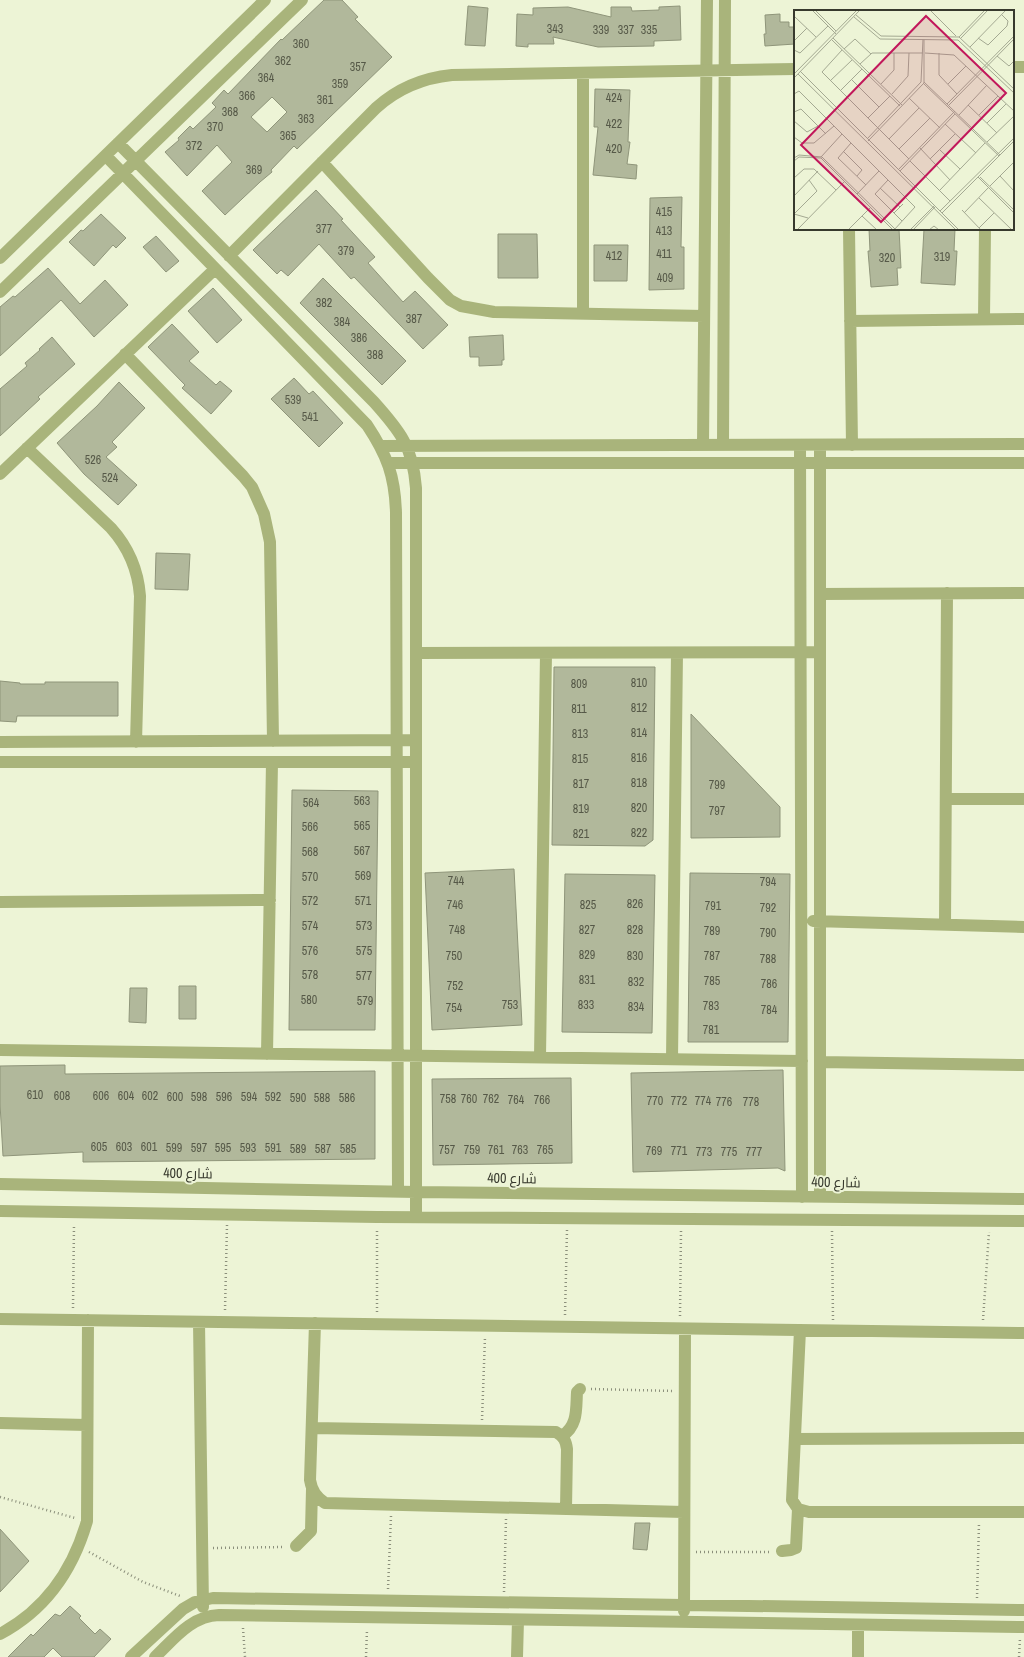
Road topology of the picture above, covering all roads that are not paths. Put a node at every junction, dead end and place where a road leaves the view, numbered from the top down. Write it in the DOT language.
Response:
graph roads {
  1 [pos="265,0"];
  2 [pos="302,0"];
  3 [pos="707,0"];
  4 [pos="725,0"];
  5 [pos="724,70"];
  6 [pos="794,70"];
  7 [pos="705,71"];
  8 [pos="583,73"];
  9 [pos="118,143"];
  10 [pos="106,156"];
  11 [pos="135,161"];
  12 [pos="322,162"];
  13 [pos="123,173"];
  14 [pos="849,230"];
  15 [pos="985,230"];
  16 [pos="229,256"];
  17 [pos="0,258"];
  18 [pos="215,269"];
  19 [pos="0,292"];
  20 [pos="583,314"];
  21 [pos="704,316"];
  22 [pos="1024,319"];
  23 [pos="984,320"];
  24 [pos="850,321"];
  25 [pos="125,354"];
  26 [pos="852,444"];
  27 [pos="1024,444"];
  28 [pos="407,445"];
  29 [pos="703,445"];
  30 [pos="723,445"];
  31 [pos="800,445"];
  32 [pos="820,445"];
  33 [pos="381,446"];
  34 [pos="27,448"];
  35 [pos="389,463"];
  36 [pos="412,463"];
  37 [pos="800,463"];
  38 [pos="820,463"];
  39 [pos="1024,463"];
  40 [pos="0,474"];
  41 [pos="947,593"];
  42 [pos="1024,593"];
  43 [pos="820,594"];
  44 [pos="801,652"];
  45 [pos="820,652"];
  46 [pos="416,653"];
  47 [pos="546,653"];
  48 [pos="677,653"];
  49 [pos="416,740"];
  50 [pos="273,741"];
  51 [pos="397,741"];
  52 [pos="0,742"];
  53 [pos="136,742"];
  54 [pos="0,762"];
  55 [pos="272,762"];
  56 [pos="397,762"];
  57 [pos="416,762"];
  58 [pos="946,799"];
  59 [pos="1024,799"];
  60 [pos="270,900"];
  61 [pos="0,902"];
  62 [pos="802,920"];
  63 [pos="820,921"];
  64 [pos="946,925"];
  65 [pos="1024,927"];
  66 [pos="0,1050"];
  67 [pos="267,1054"];
  68 [pos="397,1055"];
  69 [pos="416,1056"];
  70 [pos="540,1057"];
  71 [pos="672,1059"];
  72 [pos="802,1061"];
  73 [pos="820,1062"];
  74 [pos="1024,1065"];
  75 [pos="0,1184"];
  76 [pos="398,1192"];
  77 [pos="416,1192"];
  78 [pos="802,1197"];
  79 [pos="820,1197"];
  80 [pos="1024,1199"];
  81 [pos="0,1211"];
  82 [pos="416,1217"];
  83 [pos="1024,1222"];
  84 [pos="0,1319"];
  85 [pos="88,1320"];
  86 [pos="199,1322"];
  87 [pos="315,1323"];
  88 [pos="682,1328"];
  89 [pos="800,1330"];
  90 [pos="1024,1333"];
  91 [pos="580,1389"];
  92 [pos="0,1423"];
  93 [pos="87,1425"];
  94 [pos="312,1428"];
  95 [pos="562,1436"];
  96 [pos="1024,1438"];
  97 [pos="795,1439"];
  98 [pos="312,1489"];
  99 [pos="566,1509"];
  100 [pos="798,1509"];
  101 [pos="684,1512"];
  102 [pos="1024,1512"];
  103 [pos="296,1546"];
  104 [pos="777,1552"];
  105 [pos="199,1601"];
  106 [pos="684,1604"];
  107 [pos="1024,1610"];
  108 [pos="204,1616"];
  109 [pos="518,1620"];
  110 [pos="684,1622"];
  111 [pos="858,1625"];
  112 [pos="1022,1627"];
  113 [pos="0,1634"];
  114 [pos="131,1657"];
  115 [pos="155,1657"];
  116 [pos="518,1657"];
  117 [pos="858,1657"];
  1 -- 9 [label="street"];
  2 -- 11 [label="street"];
  3 -- 7 [label="street"];
  4 -- 5 [label="street"];
  5 -- 6 [label="street"];
  5 -- 7 [label="street"];
  5 -- 30 [label="street"];
  7 -- 8 [label="street"];
  7 -- 21 [label="street"];
  8 -- 12 [label="street"];
  8 -- 20 [label="street"];
  9 -- 10 [label="street"];
  9 -- 11 [label="street"];
  10 -- 13 [label="street"];
  10 -- 17 [label="street"];
  11 -- 13 [label="street"];
  11 -- 16 [label="street"];
  12 -- 16 [label="street"];
  12 -- 20 [label="street"];
  13 -- 18 [label="street"];
  13 -- 19 [label="street"];
  14 -- 24 [label="street"];
  15 -- 23 [label="street"];
  16 -- 28 [label="street"];
  18 -- 25 [label="street"];
  18 -- 33 [label="street"];
  20 -- 21 [label="street"];
  21 -- 29 [label="street"];
  22 -- 23 [label="street"];
  23 -- 24 [label="street"];
  24 -- 26 [label="street"];
  25 -- 34 [label="street"];
  25 -- 50 [label="street"];
  26 -- 27 [label="street"];
  26 -- 32 [label="street"];
  28 -- 29 [label="street"];
  28 -- 33 [label="street"];
  28 -- 36 [label="street"];
  29 -- 30 [label="street"];
  30 -- 31 [label="street"];
  31 -- 32 [label="street"];
  31 -- 37 [label="street"];
  32 -- 38 [label="street"];
  33 -- 35 [label="street"];
  34 -- 40 [label="street"];
  34 -- 53 [label="street"];
  35 -- 36 [label="street"];
  35 -- 51 [label="street"];
  36 -- 37 [label="street"];
  36 -- 46 [label="street"];
  37 -- 38 [label="street"];
  37 -- 44 [label="street"];
  38 -- 39 [label="street"];
  38 -- 43 [label="street"];
  41 -- 42 [label="street"];
  41 -- 43 [label="street"];
  41 -- 58 [label="street"];
  43 -- 45 [label="street"];
  44 -- 45 [label="street"];
  44 -- 48 [label="street"];
  44 -- 62 [label="street"];
  45 -- 63 [label="street"];
  46 -- 47 [label="street"];
  46 -- 49 [label="street"];
  47 -- 48 [label="street"];
  47 -- 70 [label="street"];
  48 -- 71 [label="street"];
  49 -- 51 [label="street"];
  49 -- 57 [label="street"];
  50 -- 51 [label="street"];
  50 -- 53 [label="street"];
  51 -- 56 [label="street"];
  52 -- 53 [label="street"];
  54 -- 55 [label="street"];
  55 -- 56 [label="street"];
  55 -- 60 [label="street"];
  56 -- 57 [label="street"];
  56 -- 68 [label="street"];
  57 -- 69 [label="street"];
  58 -- 59 [label="street"];
  58 -- 64 [label="street"];
  60 -- 61 [label="street"];
  60 -- 67 [label="street"];
  62 -- 63 [label="street"];
  62 -- 72 [label="street"];
  63 -- 64 [label="street"];
  63 -- 73 [label="street"];
  64 -- 65 [label="street"];
  66 -- 67 [label="street"];
  67 -- 68 [label="street"];
  68 -- 69 [label="street"];
  68 -- 76 [label="street"];
  69 -- 70 [label="street"];
  69 -- 77 [label="street"];
  70 -- 71 [label="street"];
  71 -- 72 [label="street"];
  72 -- 78 [label="street"];
  73 -- 74 [label="street"];
  73 -- 79 [label="street"];
  75 -- 76 [label="street, شارع 400"];
  76 -- 77 [label="street, شارع 400"];
  77 -- 78 [label="street, شارع 400"];
  77 -- 82 [label="street"];
  78 -- 79 [label="street, شارع 400"];
  79 -- 80 [label="street, شارع 400"];
  81 -- 82 [label="street"];
  82 -- 83 [label="street"];
  84 -- 85 [label="street"];
  85 -- 86 [label="street"];
  85 -- 93 [label="street"];
  86 -- 87 [label="street"];
  86 -- 105 [label="street"];
  87 -- 88 [label="street"];
  87 -- 94 [label="street"];
  88 -- 89 [label="street"];
  88 -- 101 [label="street"];
  89 -- 90 [label="street"];
  89 -- 97 [label="street"];
  91 -- 95 [label="street"];
  92 -- 93 [label="street"];
  93 -- 113 [label="street"];
  94 -- 95 [label="street"];
  94 -- 98 [label="street"];
  95 -- 99 [label="street"];
  96 -- 97 [label="street"];
  97 -- 100 [label="street"];
  98 -- 99 [label="street"];
  98 -- 103 [label="street"];
  99 -- 101 [label="street"];
  100 -- 102 [label="street"];
  100 -- 104 [label="street"];
  101 -- 106 [label="street"];
  105 -- 106 [label="street"];
  105 -- 108 [label="street"];
  105 -- 114 [label="street"];
  106 -- 107 [label="street"];
  106 -- 110 [label="street"];
  108 -- 109 [label="street"];
  108 -- 115 [label="street"];
  109 -- 110 [label="street"];
  109 -- 116 [label="street"];
  110 -- 111 [label="street"];
  111 -- 112 [label="street"];
  111 -- 117 [label="street"];
}
